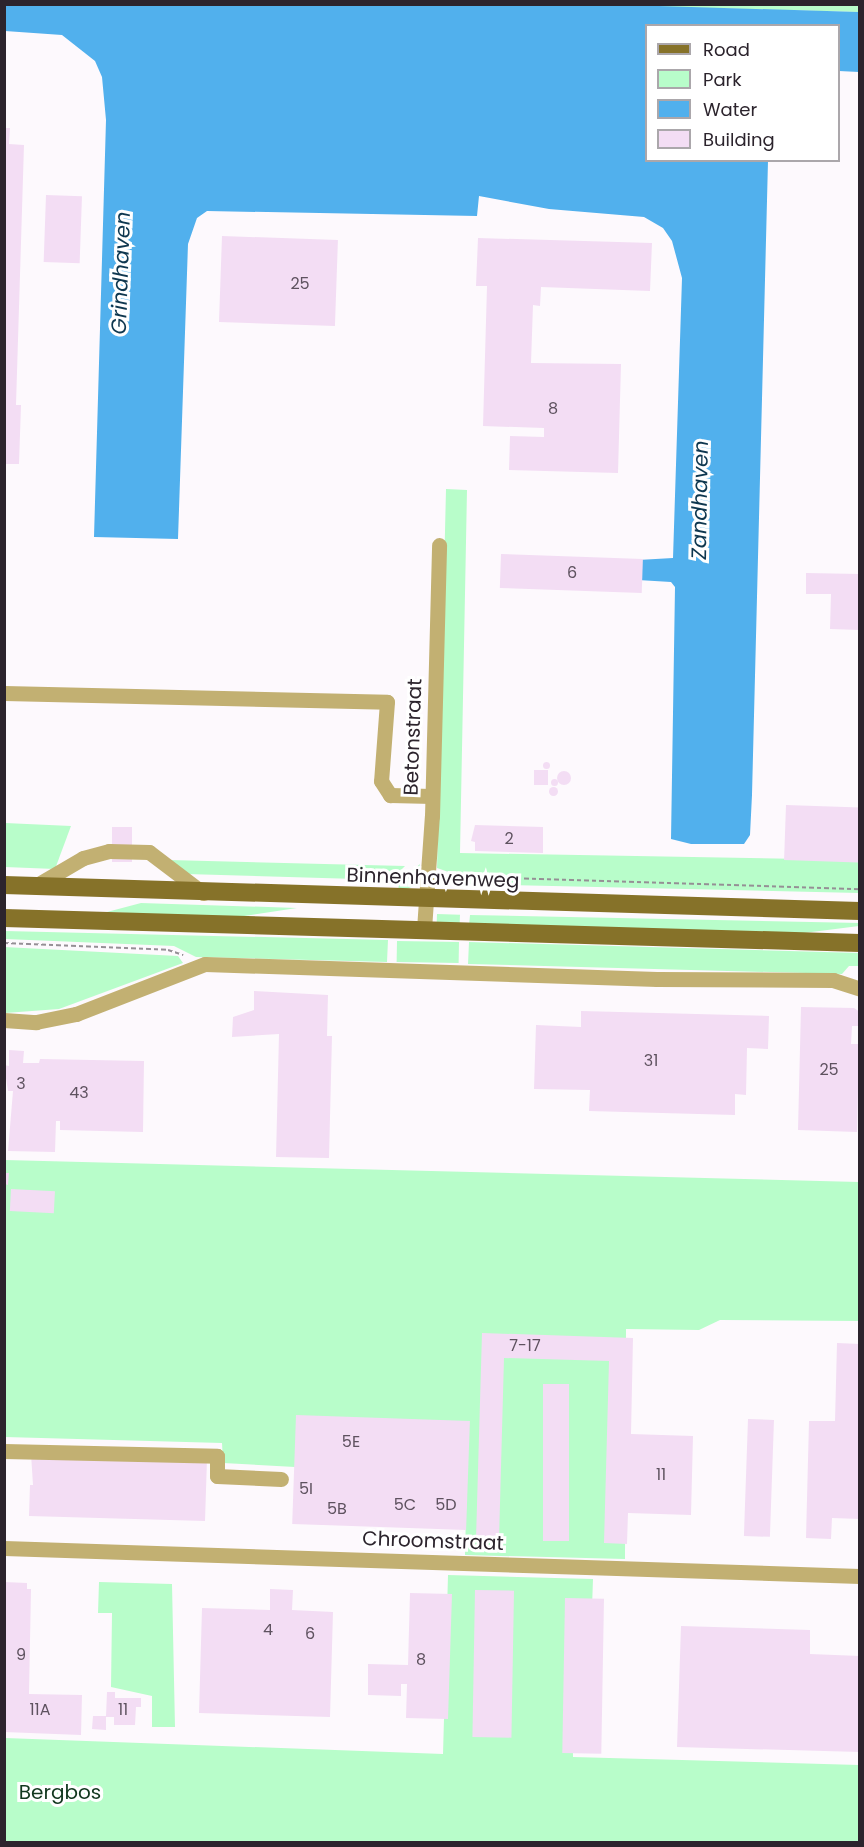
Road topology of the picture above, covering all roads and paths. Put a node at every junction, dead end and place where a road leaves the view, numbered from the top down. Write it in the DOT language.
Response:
graph roads {
  1 [pos="439,544"];
  2 [pos="4,693"];
  3 [pos="432,796"];
  4 [pos="427,876"];
  5 [pos="382,880"];
  6 [pos="4,885"];
  7 [pos="37,885"];
  8 [pos="860,889"];
  9 [pos="203,893"];
  10 [pos="426,900"];
  11 [pos="860,911"];
  12 [pos="4,918"];
  13 [pos="423,929"];
  14 [pos="4,943"];
  15 [pos="860,943"];
  16 [pos="205,964"];
  17 [pos="860,989"];
  18 [pos="4,1020"];
  19 [pos="4,1451"];
  20 [pos="280,1479"];
  21 [pos="4,1548"];
  22 [pos="860,1576"];
  1 -- 3 [label="street, Betonstraat"];
  2 -- 3 [label="street"];
  3 -- 4 [label="street, Betonstraat"];
  4 -- 5 [label="path, Binnenhavenweg"];
  4 -- 8 [label="path, Binnenhavenweg"];
  4 -- 10 [label="street, Betonstraat"];
  6 -- 7 [label="main road, Binnenhavenweg"];
  7 -- 9 [label="main road, Binnenhavenweg"];
  7 -- 9 [label="street"];
  9 -- 10 [label="main road, Binnenhavenweg"];
  10 -- 11 [label="main road, Binnenhavenweg"];
  10 -- 13 [label="street, Betonstraat"];
  12 -- 13 [label="main road"];
  13 -- 15 [label="main road"];
  14 -- 16 [label="path"];
  16 -- 17 [label="street"];
  16 -- 18 [label="street"];
  19 -- 20 [label="street"];
  21 -- 22 [label="street, Chroomstraat"];
}
